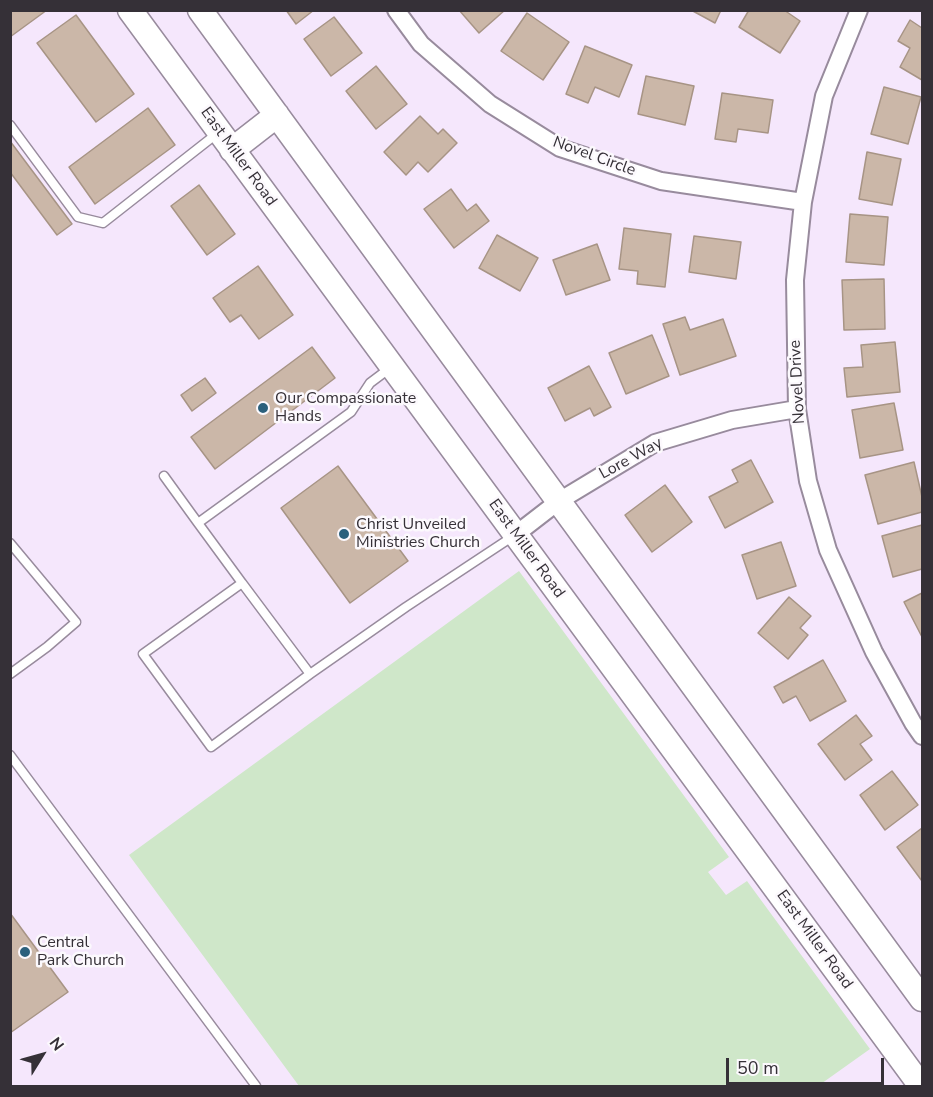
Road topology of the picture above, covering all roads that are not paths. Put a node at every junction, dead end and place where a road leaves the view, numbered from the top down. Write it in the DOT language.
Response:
graph roads {
  1 [pos="130,10"];
  2 [pos="200,10"];
  3 [pos="396,10"];
  4 [pos="859,10"];
  5 [pos="277,115"];
  6 [pos="10,125"];
  7 [pos="226,141"];
  8 [pos="802,202"];
  9 [pos="392,366"];
  10 [pos="797,409"];
  11 [pos="164,476"];
  12 [pos="559,501"];
  13 [pos="198,524"];
  14 [pos="515,535"];
  15 [pos="10,543"];
  16 [pos="242,583"];
  17 [pos="10,674"];
  18 [pos="310,674"];
  19 [pos="922,736"];
  20 [pos="10,755"];
  21 [pos="922,999"];
  22 [pos="256,1086"];
  23 [pos="921,1086"];
  1 -- 7 [label="main road, East Miller Road"];
  2 -- 5 [label="main road"];
  3 -- 8 [label="street, Novel Circle"];
  4 -- 8 [label="street, Novel Drive"];
  5 -- 7 [label="main road"];
  5 -- 12 [label="main road"];
  6 -- 7 [label="lane"];
  7 -- 9 [label="main road, East Miller Road"];
  8 -- 10 [label="street, Novel Drive"];
  9 -- 13 [label="lane"];
  9 -- 14 [label="main road, East Miller Road"];
  10 -- 12 [label="street, Lore Way"];
  10 -- 19 [label="street, Novel Drive"];
  11 -- 13 [label="lane"];
  12 -- 14 [label="street, Lore Way"];
  12 -- 21 [label="main road"];
  13 -- 16 [label="lane"];
  14 -- 18 [label="lane"];
  14 -- 23 [label="main road, East Miller Road"];
  15 -- 17 [label="lane"];
  16 -- 18 [label="lane"];
  16 -- 18 [label="lane"];
  20 -- 22 [label="lane"];
}
